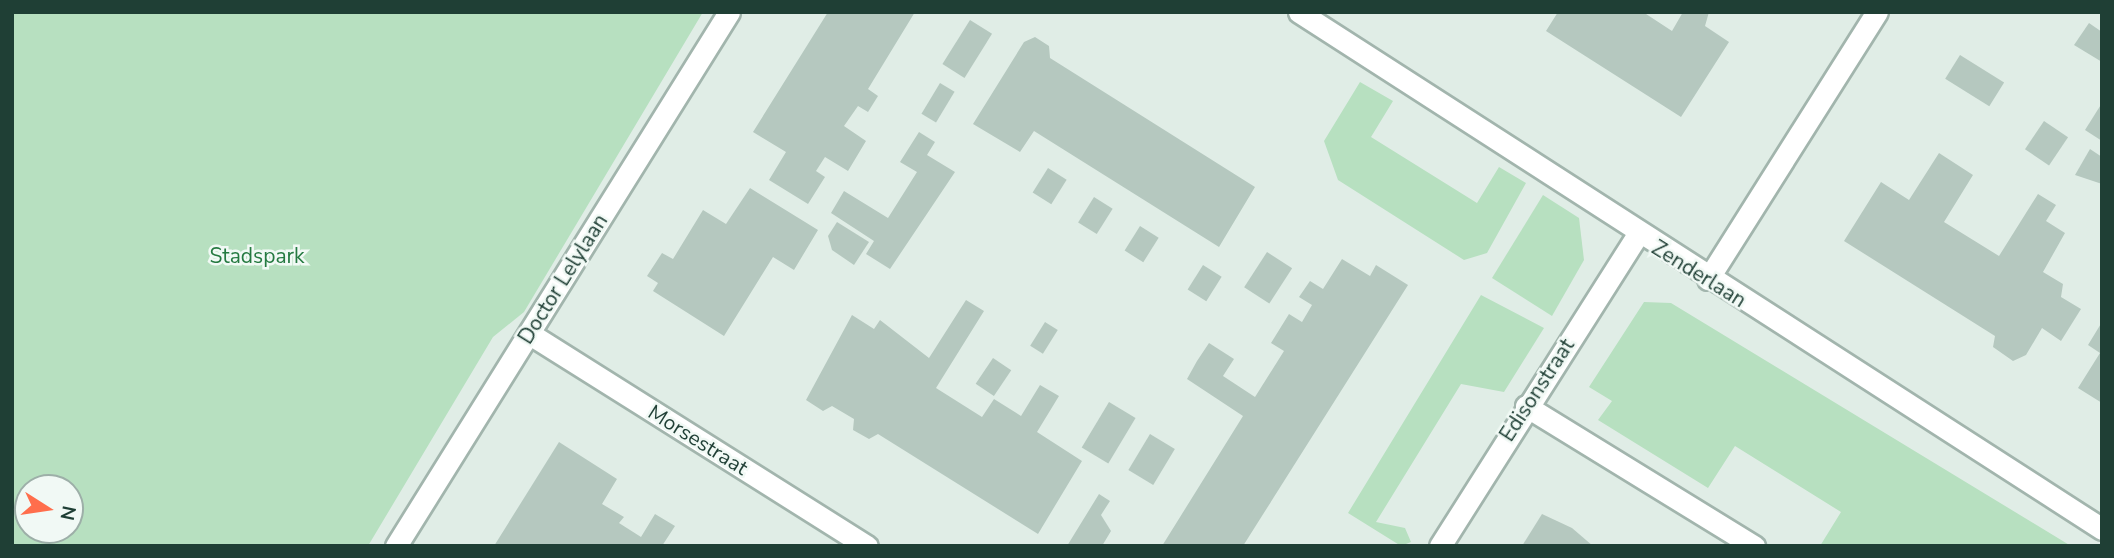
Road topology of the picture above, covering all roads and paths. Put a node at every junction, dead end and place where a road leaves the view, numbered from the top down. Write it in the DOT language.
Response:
graph roads {
  1 [pos="729,12"];
  2 [pos="1299,12"];
  3 [pos="1877,12"];
  4 [pos="1637,235"];
  5 [pos="1708,279"];
  6 [pos="530,334"];
  7 [pos="1525,406"];
  8 [pos="2102,529"];
  9 [pos="396,546"];
  10 [pos="867,546"];
  11 [pos="1440,546"];
  12 [pos="1754,546"];
  1 -- 6 [label="street, Doctor Lelylaan"];
  2 -- 4 [label="street, Zenderlaan"];
  3 -- 5 [label="street"];
  4 -- 5 [label="street, Zenderlaan"];
  4 -- 7 [label="street, Edisonstraat"];
  5 -- 8 [label="street, Zenderlaan"];
  6 -- 9 [label="street, Doctor Lelylaan"];
  6 -- 10 [label="street, Morsestraat"];
  7 -- 11 [label="street, Edisonstraat"];
  7 -- 12 [label="street"];
}
